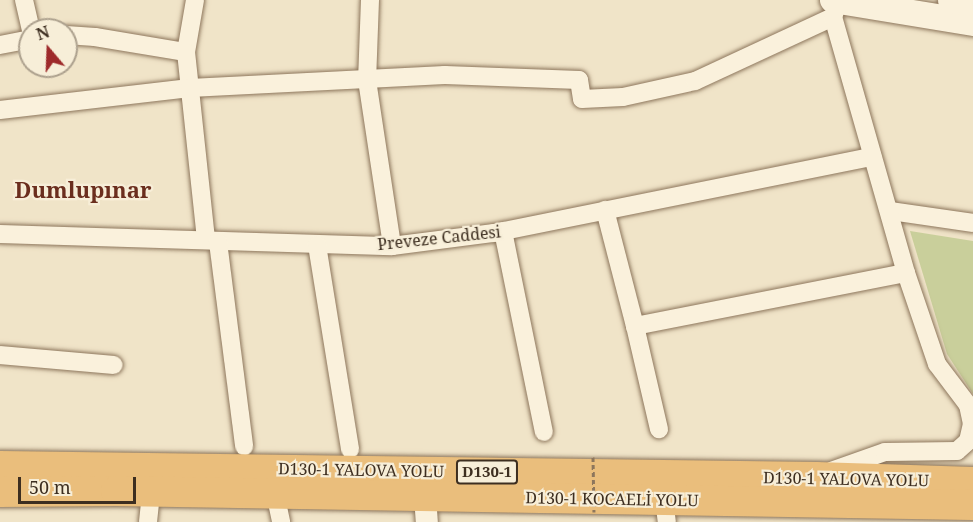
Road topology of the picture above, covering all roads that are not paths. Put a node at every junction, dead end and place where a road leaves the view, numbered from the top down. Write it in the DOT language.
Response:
graph roads {
  1 [pos="24,0"];
  2 [pos="195,0"];
  3 [pos="370,0"];
  4 [pos="951,0"];
  5 [pos="973,4"];
  6 [pos="836,5"];
  7 [pos="28,18"];
  8 [pos="973,23"];
  9 [pos="78,35"];
  10 [pos="18,41"];
  11 [pos="0,45"];
  12 [pos="186,52"];
  13 [pos="367,80"];
  14 [pos="190,88"];
  15 [pos="0,110"];
  16 [pos="872,157"];
  17 [pos="605,210"];
  18 [pos="890,211"];
  19 [pos="973,223"];
  20 [pos="503,231"];
  21 [pos="0,234"];
  22 [pos="212,241"];
  23 [pos="317,245"];
  24 [pos="392,246"];
  25 [pos="906,273"];
  26 [pos="635,326"];
  27 [pos="0,355"];
  28 [pos="114,364"];
  29 [pos="972,416"];
  30 [pos="659,429"];
  31 [pos="544,432"];
  32 [pos="244,446"];
  33 [pos="351,449"];
  34 [pos="0,466"];
  35 [pos="816,477"];
  36 [pos="973,482"];
  37 [pos="151,491"];
  38 [pos="0,492"];
  39 [pos="276,493"];
  40 [pos="973,505"];
  41 [pos="426,509"];
  42 [pos="666,511"];
  43 [pos="148,522"];
  44 [pos="281,522"];
  1 -- 7 [label="street"];
  2 -- 12 [label="street"];
  3 -- 13 [label="street"];
  4 -- 5 [label="main road"];
  6 -- 8 [label="main road"];
  6 -- 13 [label="street"];
  6 -- 16 [label="street"];
  9 -- 12 [label="street"];
  10 -- 11 [label="street"];
  12 -- 14 [label="street"];
  13 -- 14 [label="street"];
  13 -- 24 [label="street"];
  14 -- 15 [label="street"];
  14 -- 22 [label="street"];
  16 -- 17 [label="street, Preveze Caddesi"];
  16 -- 18 [label="street"];
  17 -- 20 [label="street, Preveze Caddesi"];
  17 -- 26 [label="street"];
  18 -- 19 [label="street"];
  18 -- 25 [label="street"];
  20 -- 24 [label="street, Preveze Caddesi"];
  20 -- 31 [label="street"];
  21 -- 22 [label="street, Preveze Caddesi"];
  22 -- 23 [label="street, Preveze Caddesi"];
  22 -- 32 [label="street"];
  23 -- 24 [label="street, Preveze Caddesi"];
  23 -- 33 [label="street"];
  25 -- 26 [label="street"];
  25 -- 29 [label="street"];
  26 -- 30 [label="street"];
  27 -- 28 [label="street"];
  29 -- 35 [label="street"];
  34 -- 35 [label="highway, D130-1 YALOVA YOLU / D130-1"];
  35 -- 36 [label="highway, D130-1 YALOVA YOLU / D130-1"];
  37 -- 38 [label="highway, D130-1 KOCAELİ YOLU / D130-1"];
  37 -- 39 [label="highway, D130-1 KOCAELİ YOLU / D130-1"];
  37 -- 43 [label="street"];
  39 -- 41 [label="highway, D130-1 KOCAELİ YOLU / D130-1"];
  39 -- 44 [label="street"];
  40 -- 42 [label="highway, D130-1 KOCAELİ YOLU / D130-1"];
  41 -- 42 [label="highway, D130-1 KOCAELİ YOLU / D130-1"];
}
